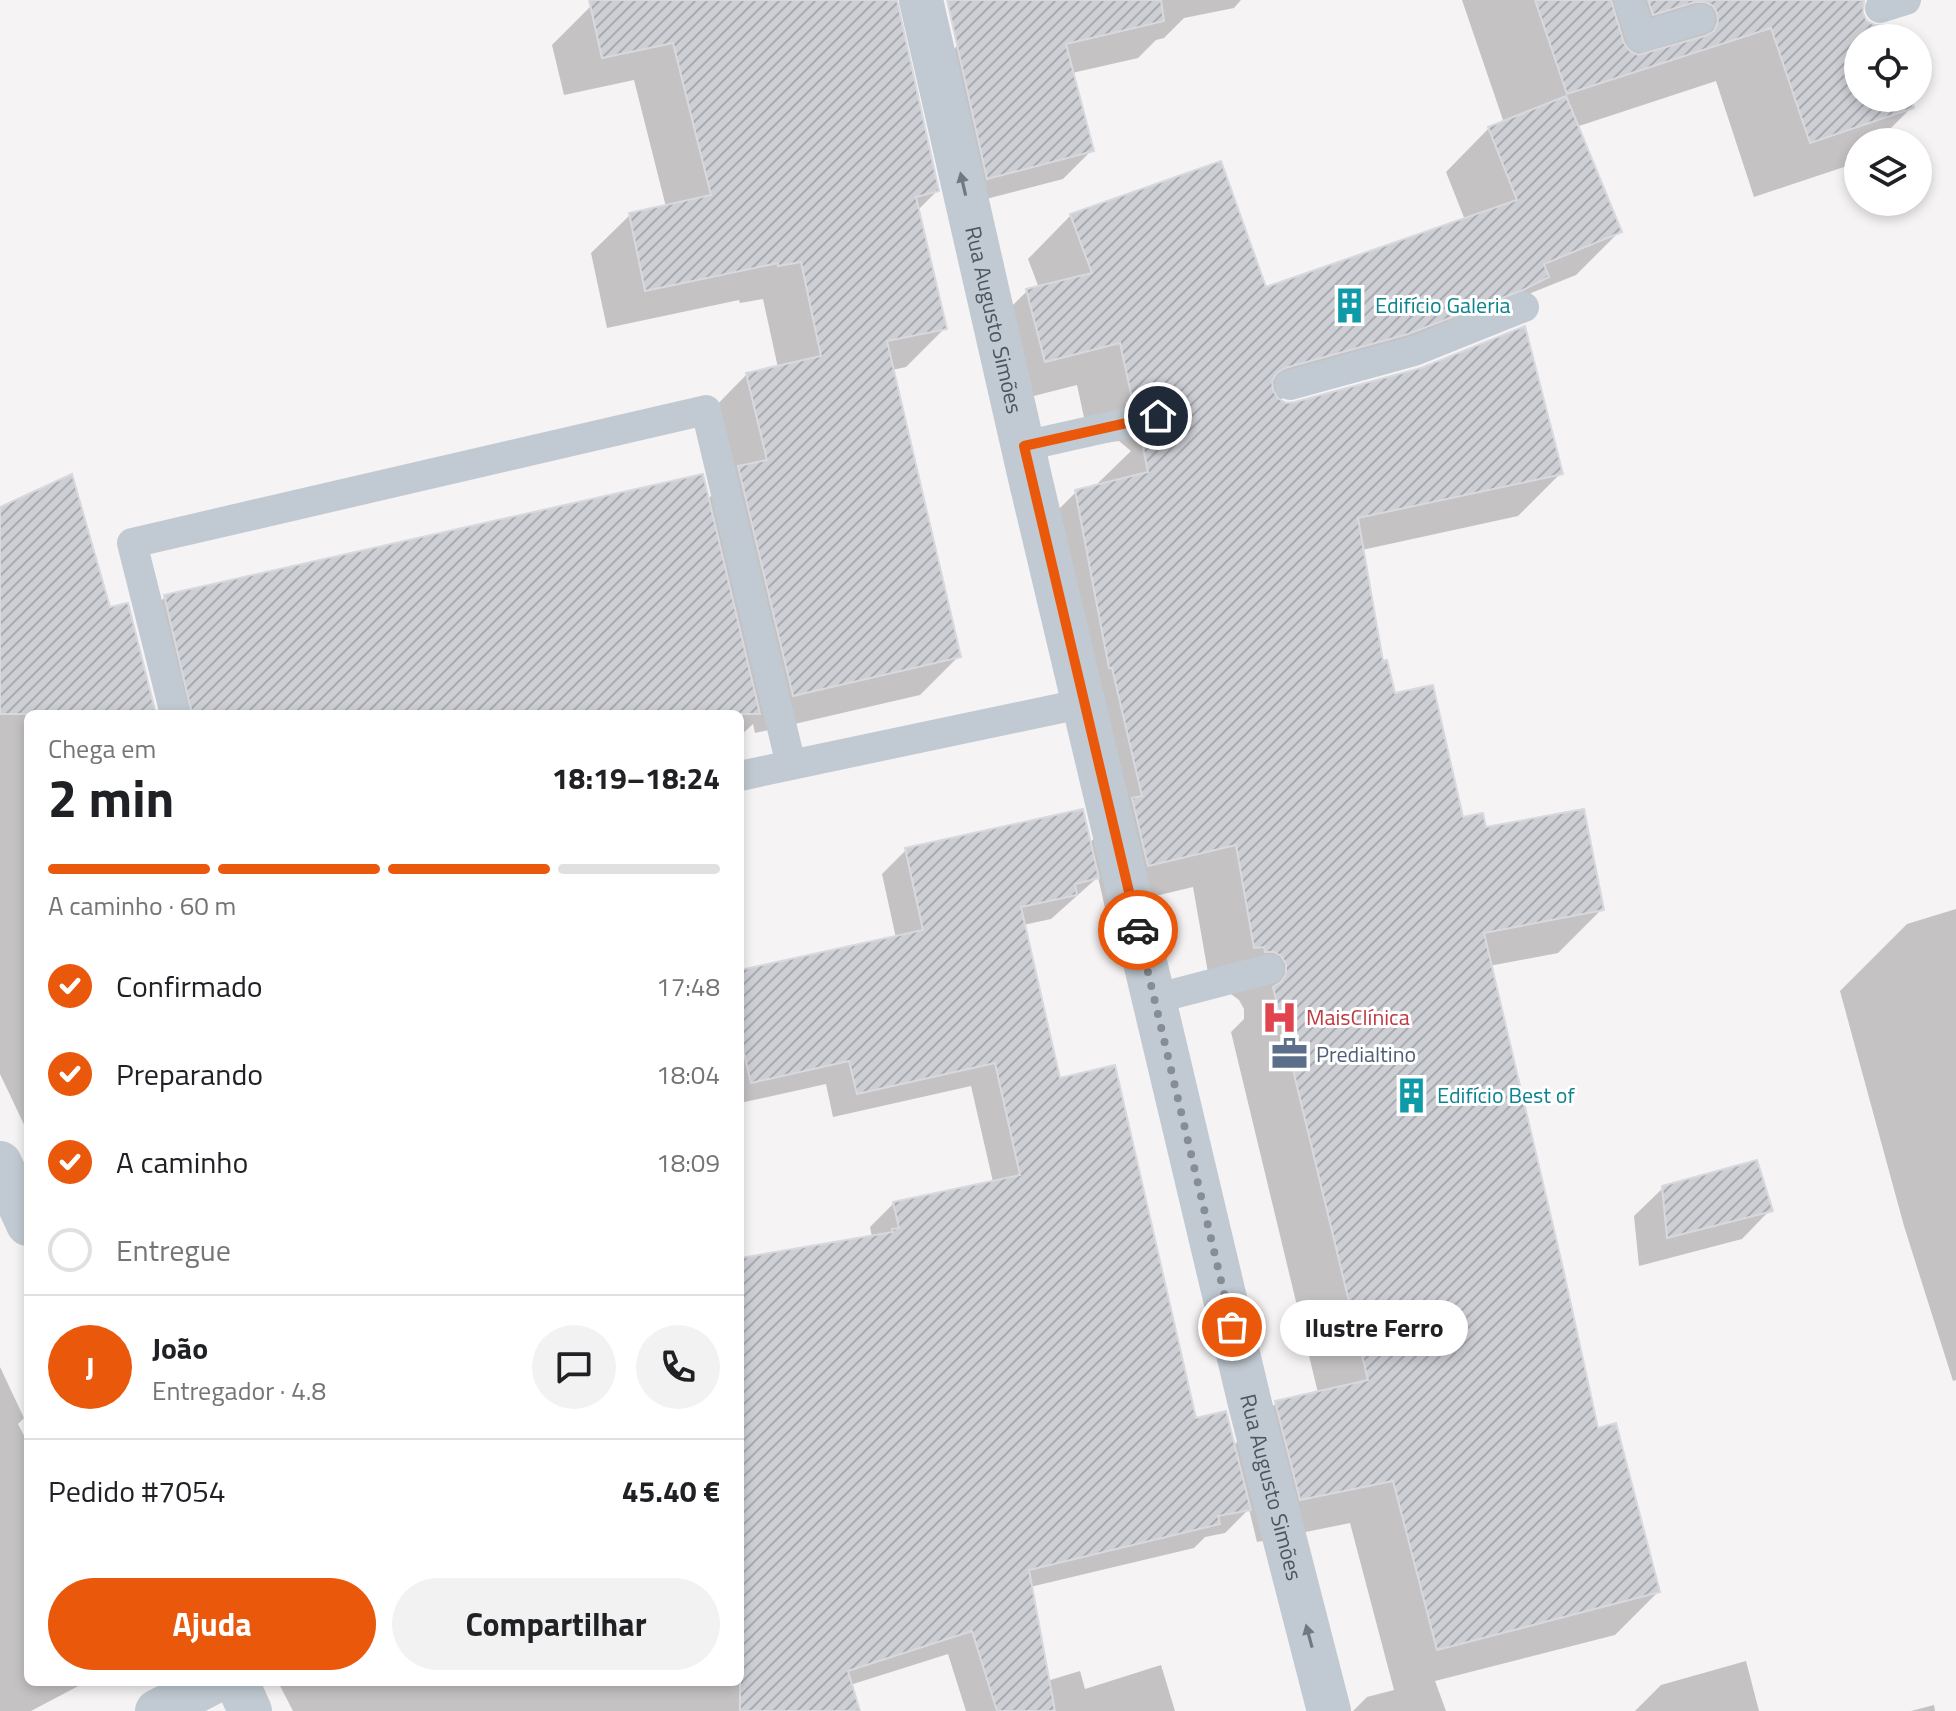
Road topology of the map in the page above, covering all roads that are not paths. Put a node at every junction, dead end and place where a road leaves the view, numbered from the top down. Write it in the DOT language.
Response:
graph roads {
  1 [pos="921,0"];
  2 [pos="1629,0"];
  3 [pos="1700,19"];
  4 [pos="1524,307"];
  5 [pos="1290,385"];
  6 [pos="1158,416"];
  7 [pos="1024,446"];
  8 [pos="1085,703"];
  9 [pos="174,710"];
  10 [pos="791,765"];
  11 [pos="744,775"];
  12 [pos="1269,969"];
  13 [pos="1154,999"];
  14 [pos="0,1163"];
  15 [pos="24,1215"];
  16 [pos="206,1686"];
  17 [pos="239,1686"];
  18 [pos="157,1711"];
  19 [pos="250,1711"];
  20 [pos="1329,1711"];
  7 -- 1 [label="street, Rua Augusto Simões, one-way"];
  2 -- 3 [label="lane"];
  4 -- 5 [label="lane"];
  6 -- 7 [label="lane"];
  7 -- 8 [label="street, Rua Augusto Simões"];
  8 -- 10 [label="lane"];
  8 -- 13 [label="street, Rua Augusto Simões"];
  9 -- 10 [label="lane"];
  10 -- 11 [label="lane"];
  12 -- 13 [label="lane"];
  20 -- 13 [label="street, Rua Augusto Simões, one-way"];
  14 -- 15 [label="street"];
  16 -- 18 [label="street"];
  17 -- 19 [label="street"];
}
